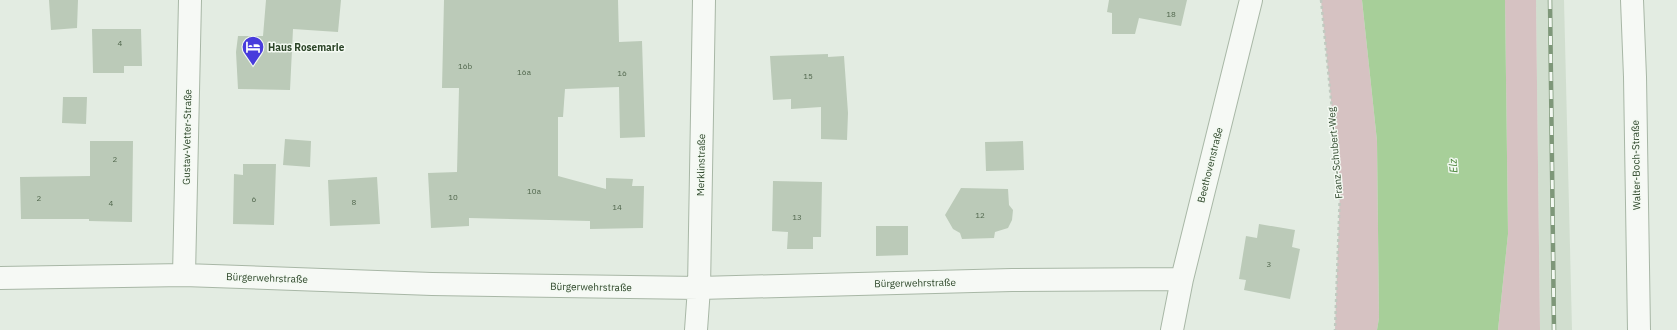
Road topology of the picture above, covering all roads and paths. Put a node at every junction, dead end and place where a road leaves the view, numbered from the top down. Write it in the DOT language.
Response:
graph roads {
  1 [pos="190,0"];
  2 [pos="704,0"];
  3 [pos="1251,0"];
  4 [pos="1321,0"];
  5 [pos="1632,0"];
  6 [pos="184,275"];
  7 [pos="0,278"];
  8 [pos="1182,279"];
  9 [pos="699,288"];
  10 [pos="696,330"];
  11 [pos="1172,330"];
  12 [pos="1335,330"];
  13 [pos="1639,330"];
  1 -- 6 [label="street, Gustav-Vetter-Straße"];
  2 -- 9 [label="street, Merklinstraße"];
  3 -- 8 [label="street, Beethovenstraße"];
  4 -- 12 [label="path, Franz-Schubert-Weg"];
  5 -- 13 [label="street, Walter-Boch-Straße"];
  6 -- 7 [label="street, Bürgerwehrstraße"];
  6 -- 9 [label="street, Bürgerwehrstraße"];
  8 -- 9 [label="street, Bürgerwehrstraße"];
  8 -- 11 [label="street, Beethovenstraße"];
  9 -- 10 [label="street, Merklinstraße"];
}
